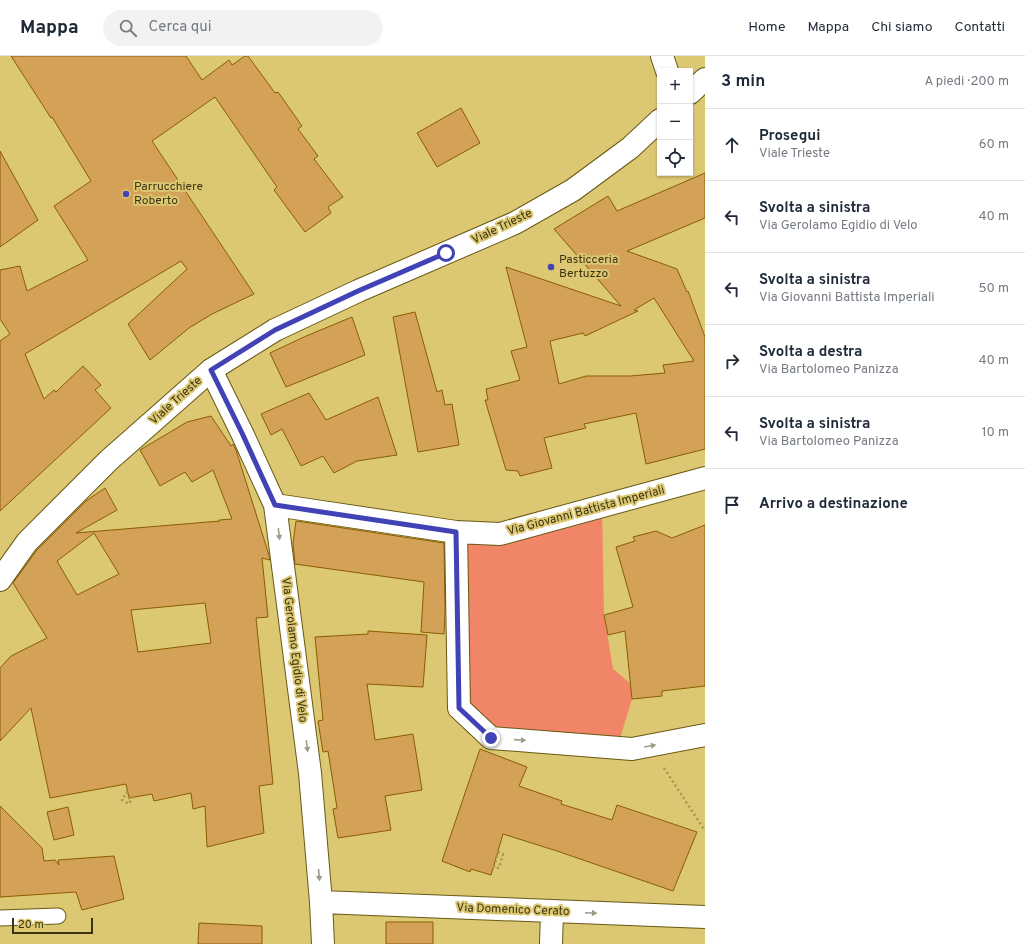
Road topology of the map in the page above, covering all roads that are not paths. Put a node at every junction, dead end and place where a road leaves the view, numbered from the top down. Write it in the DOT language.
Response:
graph roads {
  1 [pos="662,56"];
  2 [pos="666,68"];
  3 [pos="705,80"];
  4 [pos="693,90"];
  5 [pos="657,123"];
  6 [pos="211,370"];
  7 [pos="705,478"];
  8 [pos="275,505"];
  9 [pos="456,532"];
  10 [pos="0,580"];
  11 [pos="705,736"];
  12 [pos="321,902"];
  13 [pos="552,911"];
  14 [pos="58,916"];
  15 [pos="705,917"];
  16 [pos="0,918"];
  17 [pos="323,944"];
  18 [pos="551,944"];
  1 -- 2 [label="street"];
  3 -- 4 [label="street"];
  5 -- 6 [label="street, Viale Trieste"];
  6 -- 8 [label="street, Via Gerolamo Egidio di Velo"];
  6 -- 10 [label="street, Viale Trieste"];
  7 -- 9 [label="street, Via Giovanni Battista Imperiali"];
  8 -- 9 [label="street, Via Giovanni Battista Imperiali"];
  8 -- 12 [label="street, Via Gerolamo Egidio di Velo, one-way"];
  9 -- 11 [label="street, one-way"];
  12 -- 13 [label="street, Via Domenico Cerato"];
  12 -- 17 [label="street, Via Gerolamo Egidio di Velo"];
  13 -- 15 [label="street, Via Domenico Cerato, one-way"];
  13 -- 18 [label="street"];
  14 -- 16 [label="lane"];
}
